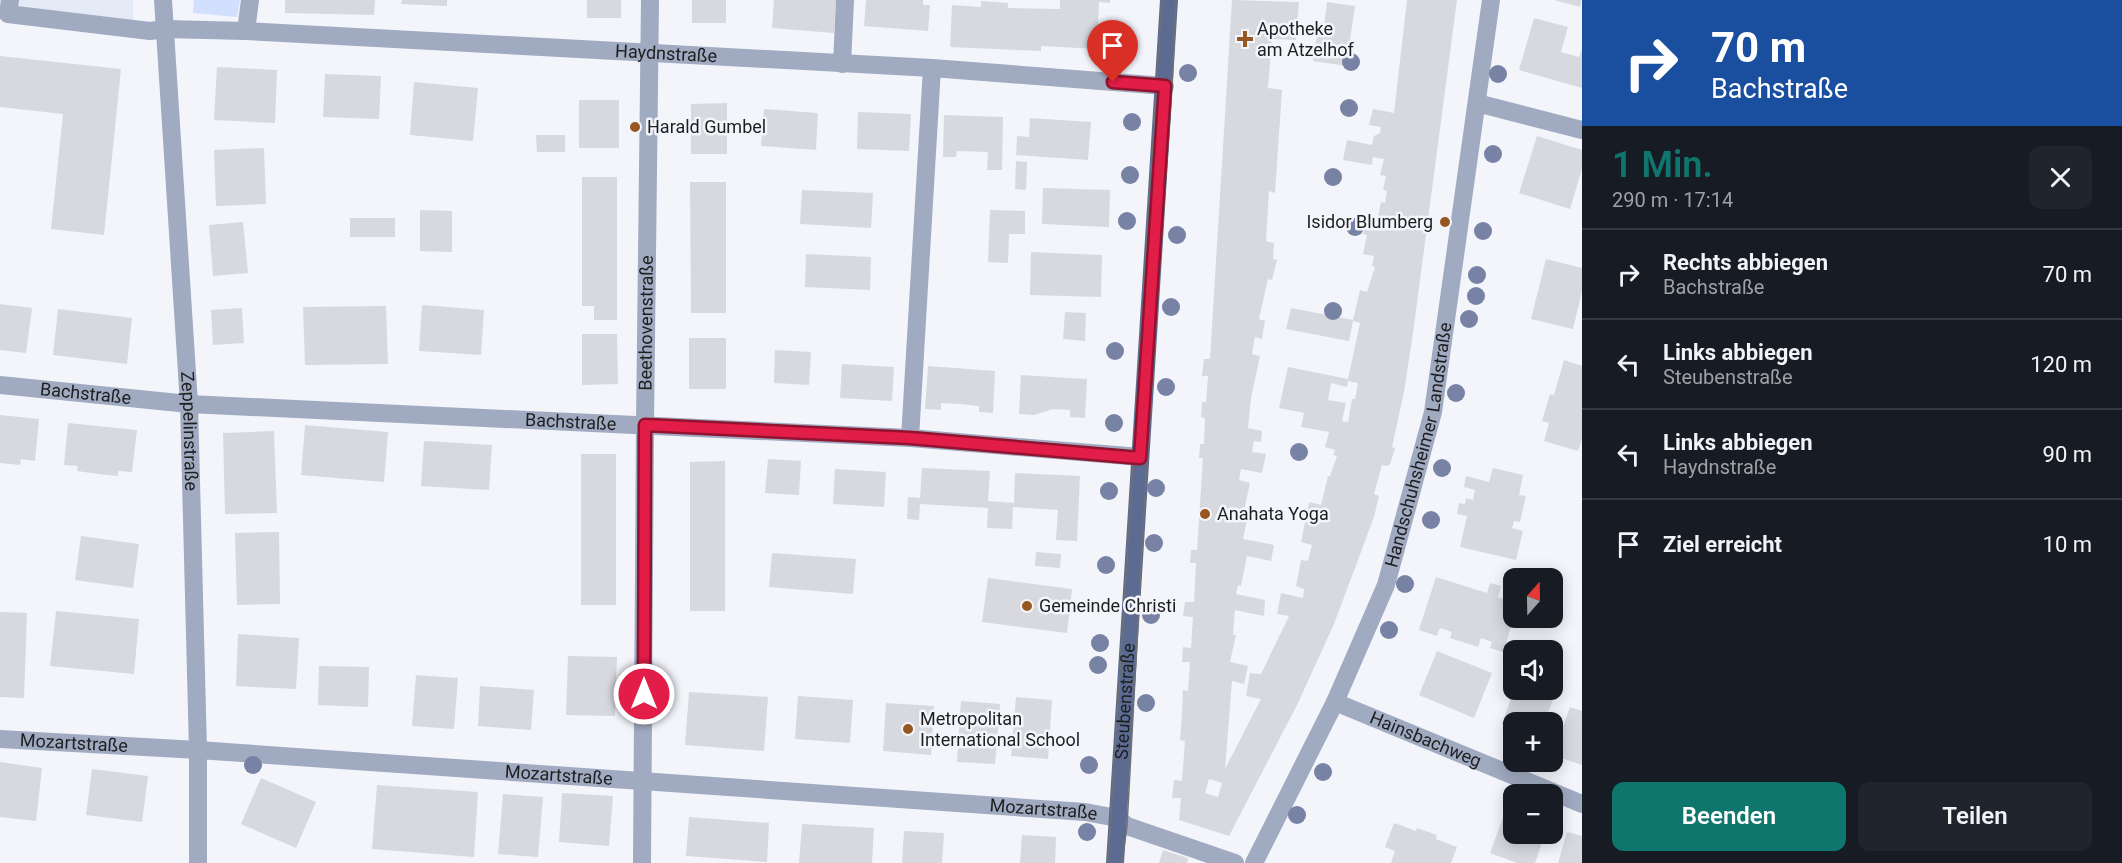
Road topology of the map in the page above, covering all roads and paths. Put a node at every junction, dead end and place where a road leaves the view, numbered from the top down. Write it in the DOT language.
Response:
graph roads {
  1 [pos="10,0"];
  2 [pos="163,0"];
  3 [pos="250,0"];
  4 [pos="650,0"];
  5 [pos="845,0"];
  6 [pos="1169,0"];
  7 [pos="1491,0"];
  8 [pos="165,29"];
  9 [pos="246,31"];
  10 [pos="649,53"];
  11 [pos="842,64"];
  12 [pos="932,69"];
  13 [pos="1165,86"];
  14 [pos="1477,103"];
  15 [pos="1582,130"];
  16 [pos="0,385"];
  17 [pos="189,404"];
  18 [pos="645,425"];
  19 [pos="910,438"];
  20 [pos="1140,458"];
  21 [pos="1335,702"];
  22 [pos="0,739"];
  23 [pos="198,750"];
  24 [pos="643,781"];
  25 [pos="1582,804"];
  26 [pos="1117,818"];
  27 [pos="198,863"];
  28 [pos="642,863"];
  29 [pos="1114,863"];
  30 [pos="1235,863"];
  31 [pos="1254,863"];
  1 -- 8 [label="street, Haydnstraße"];
  2 -- 8 [label="street, Zeppelinstraße"];
  3 -- 9 [label="street"];
  4 -- 10 [label="street, Beethovenstraße"];
  5 -- 11 [label="street"];
  6 -- 13 [label="main road, Steubenstraße"];
  7 -- 14 [label="street, Handschuhsheimer Landstraße"];
  8 -- 9 [label="street, Haydnstraße"];
  8 -- 17 [label="street, Zeppelinstraße"];
  9 -- 10 [label="street, Haydnstraße"];
  10 -- 11 [label="street, Haydnstraße"];
  10 -- 18 [label="street, Beethovenstraße"];
  11 -- 12 [label="street, Haydnstraße"];
  12 -- 13 [label="street, Haydnstraße"];
  12 -- 19 [label="street"];
  13 -- 20 [label="main road, Steubenstraße"];
  14 -- 15 [label="street"];
  14 -- 21 [label="street, Handschuhsheimer Landstraße"];
  16 -- 17 [label="street, Bachstraße"];
  17 -- 18 [label="street, Bachstraße"];
  17 -- 23 [label="street, Zeppelinstraße"];
  18 -- 19 [label="street, Bachstraße"];
  18 -- 24 [label="street, Beethovenstraße"];
  19 -- 20 [label="street, Bachstraße"];
  20 -- 26 [label="main road, Steubenstraße"];
  21 -- 25 [label="street, Hainsbachweg"];
  21 -- 31 [label="street, Handschuhsheimer Landstraße"];
  22 -- 23 [label="street, Mozartstraße"];
  23 -- 24 [label="street, Mozartstraße"];
  23 -- 27 [label="street, Zeppelinstraße"];
  24 -- 26 [label="street, Mozartstraße"];
  24 -- 28 [label="street, Beethovenstraße"];
  26 -- 29 [label="main road, Steubenstraße"];
  26 -- 30 [label="street"];
}
